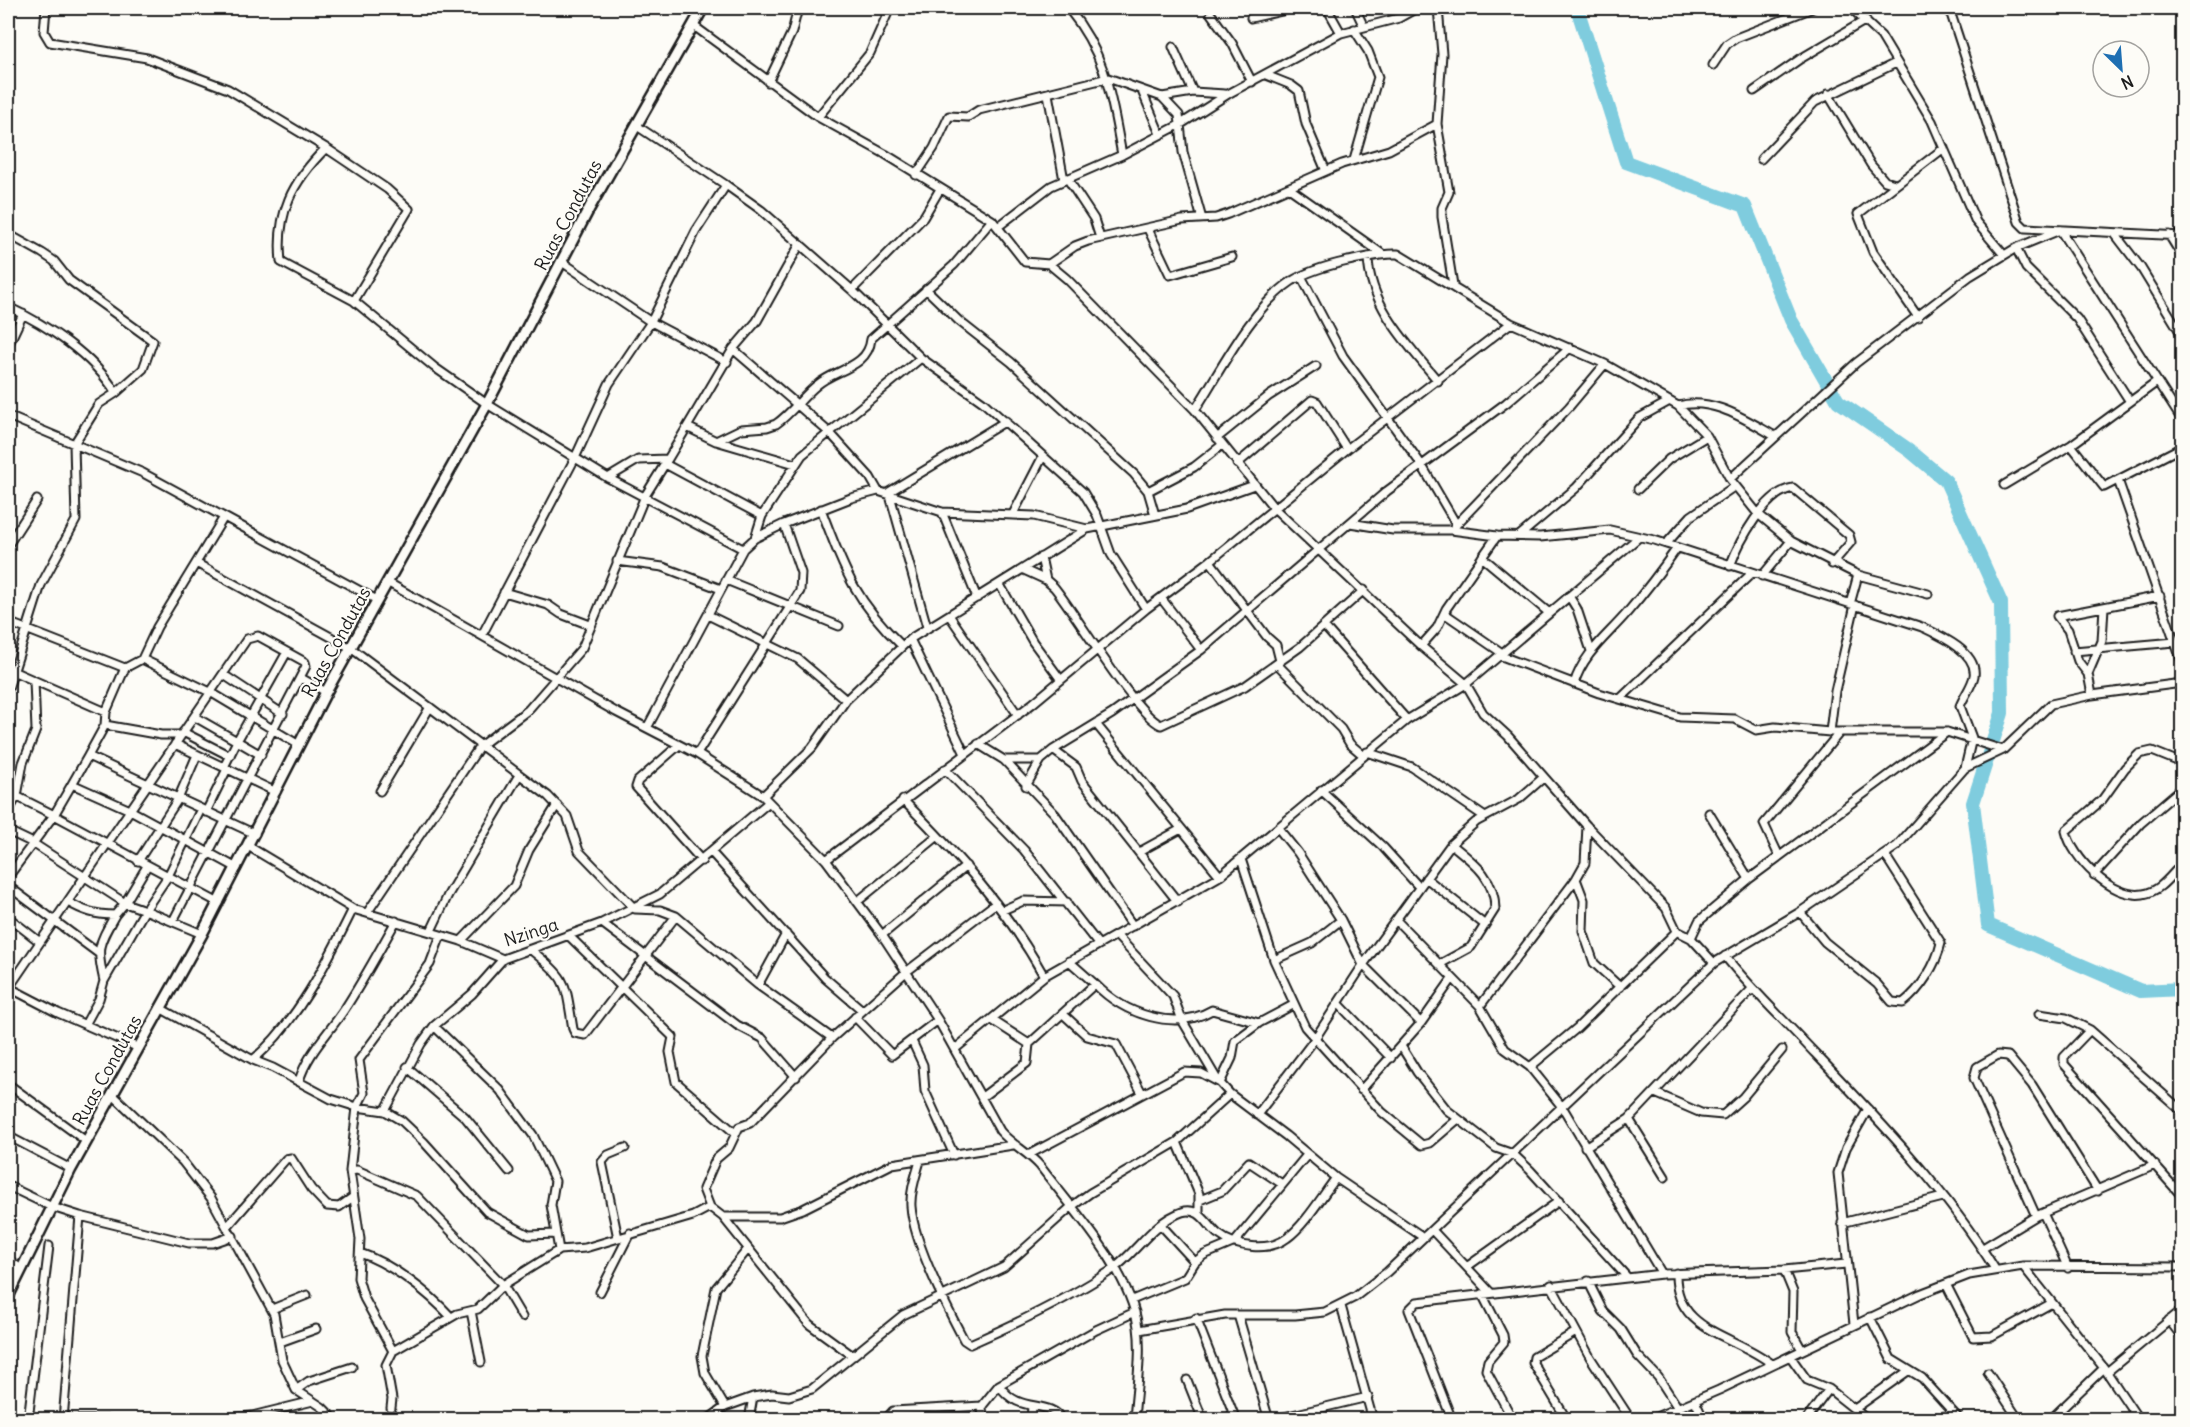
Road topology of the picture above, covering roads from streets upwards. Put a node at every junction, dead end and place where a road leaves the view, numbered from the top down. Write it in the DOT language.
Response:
graph roads {
  1 [pos="46,8"];
  2 [pos="703,8"];
  3 [pos="798,8"];
  4 [pos="890,8"];
  5 [pos="1068,8"];
  6 [pos="1295,8"];
  7 [pos="1327,8"];
  8 [pos="1355,8"];
  9 [pos="1417,8"];
  10 [pos="1438,8"];
  11 [pos="1813,8"];
  12 [pos="1851,8"];
  13 [pos="1949,8"];
  14 [pos="1211,14"];
  15 [pos="1251,18"];
  16 [pos="1866,20"];
  17 [pos="694,27"];
  18 [pos="1364,27"];
  19 [pos="1354,29"];
  20 [pos="1341,33"];
  21 [pos="1173,47"];
  22 [pos="1896,63"];
  23 [pos="1713,65"];
  24 [pos="1266,75"];
  25 [pos="1108,78"];
  26 [pos="768,82"];
  27 [pos="1252,82"];
  28 [pos="1142,91"];
  29 [pos="1754,91"];
  30 [pos="1193,92"];
  31 [pos="1048,94"];
  32 [pos="1228,94"];
  33 [pos="1827,94"];
  34 [pos="1162,97"];
  35 [pos="1815,102"];
  36 [pos="1832,105"];
  37 [pos="819,117"];
  38 [pos="1181,124"];
  39 [pos="1437,124"];
  40 [pos="636,126"];
  41 [pos="1173,128"];
  42 [pos="1160,134"];
  43 [pos="1181,135"];
  44 [pos="326,148"];
  45 [pos="1944,148"];
  46 [pos="1122,155"];
  47 [pos="1761,159"];
  48 [pos="1354,160"];
  49 [pos="1326,171"];
  50 [pos="915,175"];
  51 [pos="1065,179"];
  52 [pos="1885,181"];
  53 [pos="1895,184"];
  54 [pos="726,185"];
  55 [pos="1289,188"];
  56 [pos="940,189"];
  57 [pos="1884,193"];
  58 [pos="1203,219"];
  59 [pos="992,220"];
  60 [pos="999,226"];
  61 [pos="1148,229"];
  62 [pos="2060,230"];
  63 [pos="8,234"];
  64 [pos="2115,234"];
  65 [pos="2169,235"];
  66 [pos="2182,236"];
  67 [pos="1100,238"];
  68 [pos="800,244"];
  69 [pos="2016,248"];
  70 [pos="1381,253"];
  71 [pos="2004,255"];
  72 [pos="2182,256"];
  73 [pos="1232,257"];
  74 [pos="1368,257"];
  75 [pos="562,262"];
  76 [pos="1049,264"];
  77 [pos="1301,276"];
  78 [pos="1453,285"];
  79 [pos="926,289"];
  80 [pos="852,290"];
  81 [pos="354,301"];
  82 [pos="8,307"];
  83 [pos="23,314"];
  84 [pos="1918,317"];
  85 [pos="651,322"];
  86 [pos="1511,323"];
  87 [pos="888,325"];
  88 [pos="2182,335"];
  89 [pos="8,346"];
  90 [pos="1570,348"];
  91 [pos="733,349"];
  92 [pos="921,358"];
  93 [pos="727,362"];
  94 [pos="1605,364"];
  95 [pos="1316,366"];
  96 [pos="1438,381"];
  97 [pos="2157,382"];
  98 [pos="116,393"];
  99 [pos="2129,400"];
  100 [pos="1668,402"];
  101 [pos="487,404"];
  102 [pos="796,405"];
  103 [pos="1678,406"];
  104 [pos="1195,410"];
  105 [pos="10,417"];
  106 [pos="1390,418"];
  107 [pos="2182,420"];
  108 [pos="1006,422"];
  109 [pos="8,426"];
  110 [pos="687,428"];
  111 [pos="831,434"];
  112 [pos="1707,436"];
  113 [pos="1775,436"];
  114 [pos="1217,438"];
  115 [pos="716,441"];
  116 [pos="74,444"];
  117 [pos="1222,445"];
  118 [pos="2071,445"];
  119 [pos="2182,447"];
  120 [pos="1347,449"];
  121 [pos="1043,456"];
  122 [pos="575,458"];
  123 [pos="666,461"];
  124 [pos="795,464"];
  125 [pos="1237,464"];
  126 [pos="1421,465"];
  127 [pos="608,478"];
  128 [pos="2118,480"];
  129 [pos="1733,482"];
  130 [pos="2004,485"];
  131 [pos="1254,486"];
  132 [pos="1638,489"];
  133 [pos="878,491"];
  134 [pos="1148,491"];
  135 [pos="889,492"];
  136 [pos="645,496"];
  137 [pos="37,500"];
  138 [pos="821,508"];
  139 [pos="1274,508"];
  140 [pos="942,512"];
  141 [pos="1013,514"];
  142 [pos="1758,514"];
  143 [pos="1155,515"];
  144 [pos="762,516"];
  145 [pos="224,517"];
  146 [pos="1350,523"];
  147 [pos="784,524"];
  148 [pos="1099,526"];
  149 [pos="1454,527"];
  150 [pos="1087,529"];
  151 [pos="1497,536"];
  152 [pos="1519,536"];
  153 [pos="1639,537"];
  154 [pos="755,538"];
  155 [pos="1791,541"];
  156 [pos="1666,544"];
  157 [pos="8,546"];
  158 [pos="1677,548"];
  159 [pos="743,549"];
  160 [pos="1321,550"];
  161 [pos="1041,557"];
  162 [pos="1482,557"];
  163 [pos="617,561"];
  164 [pos="1210,561"];
  165 [pos="196,563"];
  166 [pos="1832,564"];
  167 [pos="1730,566"];
  168 [pos="1023,570"];
  169 [pos="1752,573"];
  170 [pos="1858,575"];
  171 [pos="1762,576"];
  172 [pos="726,580"];
  173 [pos="1046,580"];
  174 [pos="387,582"];
  175 [pos="1000,585"];
  176 [pos="721,589"];
  177 [pos="1364,590"];
  178 [pos="504,592"];
  179 [pos="1928,594"];
  180 [pos="1569,596"];
  181 [pos="2160,596"];
  182 [pos="977,598"];
  183 [pos="1161,598"];
  184 [pos="377,600"];
  185 [pos="790,605"];
  186 [pos="1852,605"];
  187 [pos="2104,607"];
  188 [pos="1146,609"];
  189 [pos="1247,612"];
  190 [pos="1548,612"];
  191 [pos="1444,613"];
  192 [pos="708,615"];
  193 [pos="949,615"];
  194 [pos="8,622"];
  195 [pos="590,625"];
  196 [pos="839,626"];
  197 [pos="1324,626"];
  198 [pos="927,627"];
  199 [pos="28,630"];
  200 [pos="482,635"];
  201 [pos="910,639"];
  202 [pos="2175,642"];
  203 [pos="768,644"];
  204 [pos="902,646"];
  205 [pos="1421,646"];
  206 [pos="351,648"];
  207 [pos="1099,650"];
  208 [pos="1201,650"];
  209 [pos="2098,650"];
  210 [pos="1591,651"];
  211 [pos="2074,651"];
  212 [pos="287,652"];
  213 [pos="1500,654"];
  214 [pos="142,659"];
  215 [pos="2182,662"];
  216 [pos="1278,663"];
  217 [pos="125,668"];
  218 [pos="11,670"];
  219 [pos="2088,674"];
  220 [pos="224,675"];
  221 [pos="301,678"];
  222 [pos="557,678"];
  223 [pos="1060,680"];
  224 [pos="34,681"];
  225 [pos="2182,683"];
  226 [pos="1466,684"];
  227 [pos="1574,684"];
  228 [pos="8,689"];
  229 [pos="326,692"];
  230 [pos="212,693"];
  231 [pos="2092,695"];
  232 [pos="1134,698"];
  233 [pos="1620,699"];
  234 [pos="846,700"];
  235 [pos="261,701"];
  236 [pos="430,707"];
  237 [pos="106,712"];
  238 [pos="283,714"];
  239 [pos="1018,715"];
  240 [pos="195,717"];
  241 [pos="251,717"];
  242 [pos="1407,720"];
  243 [pos="1095,724"];
  244 [pos="105,725"];
  245 [pos="647,728"];
  246 [pos="274,730"];
  247 [pos="1830,732"];
  248 [pos="1840,732"];
  249 [pos="1947,732"];
  250 [pos="182,734"];
  251 [pos="1972,738"];
  252 [pos="237,741"];
  253 [pos="175,744"];
  254 [pos="978,744"];
  255 [pos="299,745"];
  256 [pos="679,745"];
  257 [pos="480,746"];
  258 [pos="1053,750"];
  259 [pos="2003,750"];
  260 [pos="197,754"];
  261 [pos="697,754"];
  262 [pos="965,754"];
  263 [pos="1365,754"];
  264 [pos="261,755"];
  265 [pos="88,756"];
  266 [pos="230,756"];
  267 [pos="1004,760"];
  268 [pos="1041,760"];
  269 [pos="2182,763"];
  270 [pos="226,768"];
  271 [pos="1965,768"];
  272 [pos="945,769"];
  273 [pos="519,775"];
  274 [pos="1544,777"];
  275 [pos="248,779"];
  276 [pos="146,783"];
  277 [pos="72,784"];
  278 [pos="1026,786"];
  279 [pos="2182,788"];
  280 [pos="1321,790"];
  281 [pos="380,791"];
  282 [pos="8,792"];
  283 [pos="276,792"];
  284 [pos="17,796"];
  285 [pos="763,796"];
  286 [pos="178,799"];
  287 [pos="903,800"];
  288 [pos="769,802"];
  289 [pos="557,806"];
  290 [pos="130,810"];
  291 [pos="203,811"];
  292 [pos="8,812"];
  293 [pos="1709,813"];
  294 [pos="54,814"];
  295 [pos="1485,816"];
  296 [pos="225,820"];
  297 [pos="1587,825"];
  298 [pos="161,826"];
  299 [pos="1278,828"];
  300 [pos="1181,829"];
  301 [pos="8,831"];
  302 [pos="255,834"];
  303 [pos="938,836"];
  304 [pos="187,841"];
  305 [pos="31,842"];
  306 [pos="106,844"];
  307 [pos="1451,844"];
  308 [pos="249,846"];
  309 [pos="1139,852"];
  310 [pos="207,853"];
  311 [pos="712,853"];
  312 [pos="1884,855"];
  313 [pos="1779,856"];
  314 [pos="1241,858"];
  315 [pos="826,860"];
  316 [pos="138,861"];
  317 [pos="702,861"];
  318 [pos="2182,864"];
  319 [pos="147,866"];
  320 [pos="966,866"];
  321 [pos="237,868"];
  322 [pos="2094,875"];
  323 [pos="168,876"];
  324 [pos="1220,876"];
  325 [pos="8,877"];
  326 [pos="84,878"];
  327 [pos="1426,878"];
  328 [pos="1576,879"];
  329 [pos="1749,879"];
  330 [pos="8,886"];
  331 [pos="1419,887"];
  332 [pos="189,888"];
  333 [pos="858,901"];
  334 [pos="68,902"];
  335 [pos="1067,902"];
  336 [pos="1178,902"];
  337 [pos="125,903"];
  338 [pos="219,903"];
  339 [pos="996,903"];
  340 [pos="353,909"];
  341 [pos="635,909"];
  342 [pos="146,910"];
  343 [pos="1003,910"];
  344 [pos="1800,912"];
  345 [pos="367,913"];
  346 [pos="115,915"];
  347 [pos="676,916"];
  348 [pos="8,917"];
  349 [pos="1341,920"];
  350 [pos="55,921"];
  351 [pos="173,921"];
  352 [pos="396,921"];
  353 [pos="1397,921"];
  354 [pos="602,923"];
  355 [pos="1485,925"];
  356 [pos="1133,926"];
  357 [pos="431,931"];
  358 [pos="1677,931"];
  359 [pos="202,934"];
  360 [pos="786,934"];
  361 [pos="441,935"];
  362 [pos="882,935"];
  363 [pos="1116,935"];
  364 [pos="569,936"];
  365 [pos="1691,938"];
  366 [pos="461,941"];
  367 [pos="40,942"];
  368 [pos="1098,944"];
  369 [pos="531,950"];
  370 [pos="98,953"];
  371 [pos="1725,956"];
  372 [pos="645,958"];
  373 [pos="503,959"];
  374 [pos="1274,960"];
  375 [pos="1069,961"];
  376 [pos="1714,963"];
  377 [pos="1440,964"];
  378 [pos="1363,965"];
  379 [pos="906,972"];
  380 [pos="1044,976"];
  381 [pos="1452,980"];
  382 [pos="104,981"];
  383 [pos="1095,984"];
  384 [pos="758,985"];
  385 [pos="1620,987"];
  386 [pos="8,988"];
  387 [pos="622,988"];
  388 [pos="1752,989"];
  389 [pos="1339,1004"];
  390 [pos="1293,1005"];
  391 [pos="1480,1006"];
  392 [pos="160,1008"];
  393 [pos="862,1010"];
  394 [pos="1063,1014"];
  395 [pos="2039,1014"];
  396 [pos="855,1017"];
  397 [pos="938,1020"];
  398 [pos="992,1020"];
  399 [pos="1182,1020"];
  400 [pos="86,1023"];
  401 [pos="1259,1023"];
  402 [pos="1421,1023"];
  403 [pos="434,1026"];
  404 [pos="2090,1030"];
  405 [pos="832,1038"];
  406 [pos="1314,1040"];
  407 [pos="912,1041"];
  408 [pos="1029,1044"];
  409 [pos="1401,1046"];
  410 [pos="139,1048"];
  411 [pos="955,1049"];
  412 [pos="1782,1050"];
  413 [pos="1391,1058"];
  414 [pos="253,1060"];
  415 [pos="407,1067"];
  416 [pos="1530,1067"];
  417 [pos="796,1077"];
  418 [pos="299,1081"];
  419 [pos="1220,1083"];
  420 [pos="8,1084"];
  421 [pos="1361,1090"];
  422 [pos="1655,1093"];
  423 [pos="112,1094"];
  424 [pos="1142,1094"];
  425 [pos="1230,1094"];
  426 [pos="982,1097"];
  427 [pos="357,1107"];
  428 [pos="1563,1107"];
  429 [pos="1868,1109"];
  430 [pos="385,1111"];
  431 [pos="2182,1111"];
  432 [pos="1257,1115"];
  433 [pos="1458,1119"];
  434 [pos="1629,1119"];
  435 [pos="735,1133"];
  436 [pos="8,1136"];
  437 [pos="86,1141"];
  438 [pos="1177,1143"];
  439 [pos="1012,1144"];
  440 [pos="1585,1147"];
  441 [pos="625,1148"];
  442 [pos="1030,1154"];
  443 [pos="1513,1154"];
  444 [pos="954,1155"];
  445 [pos="1307,1155"];
  446 [pos="920,1161"];
  447 [pos="2155,1165"];
  448 [pos="71,1169"];
  449 [pos="350,1171"];
  450 [pos="509,1171"];
  451 [pos="1665,1177"];
  452 [pos="1336,1178"];
  453 [pos="1282,1184"];
  454 [pos="8,1186"];
  455 [pos="2098,1191"];
  456 [pos="2182,1196"];
  457 [pos="353,1197"];
  458 [pos="1943,1197"];
  459 [pos="1200,1200"];
  460 [pos="1559,1201"];
  461 [pos="52,1207"];
  462 [pos="710,1207"];
  463 [pos="1071,1207"];
  464 [pos="1198,1214"];
  465 [pos="2040,1215"];
  466 [pos="80,1216"];
  467 [pos="723,1217"];
  468 [pos="1842,1223"];
  469 [pos="1161,1225"];
  470 [pos="227,1227"];
  471 [pos="1432,1230"];
  472 [pos="556,1233"];
  473 [pos="630,1233"];
  474 [pos="232,1236"];
  475 [pos="618,1238"];
  476 [pos="1424,1238"];
  477 [pos="1234,1242"];
  478 [pos="49,1246"];
  479 [pos="1983,1248"];
  480 [pos="748,1249"];
  481 [pos="559,1250"];
  482 [pos="360,1253"];
  483 [pos="8,1259"];
  484 [pos="1195,1263"];
  485 [pos="1846,1264"];
  486 [pos="1468,1266"];
  487 [pos="2022,1266"];
  488 [pos="2182,1267"];
  489 [pos="1114,1268"];
  490 [pos="2068,1268"];
  491 [pos="21,1269"];
  492 [pos="1995,1269"];
  493 [pos="1784,1270"];
  494 [pos="1676,1273"];
  495 [pos="1662,1274"];
  496 [pos="1627,1277"];
  497 [pos="1588,1281"];
  498 [pos="1946,1284"];
  499 [pos="503,1285"];
  500 [pos="1551,1285"];
  501 [pos="600,1292"];
  502 [pos="1490,1292"];
  503 [pos="1482,1294"];
  504 [pos="307,1295"];
  505 [pos="8,1297"];
  506 [pos="941,1297"];
  507 [pos="1132,1300"];
  508 [pos="2052,1303"];
  509 [pos="1341,1306"];
  510 [pos="272,1309"];
  511 [pos="2182,1310"];
  512 [pos="471,1311"];
  513 [pos="1136,1312"];
  514 [pos="1238,1315"];
  515 [pos="451,1317"];
  516 [pos="522,1317"];
  517 [pos="1870,1317"];
  518 [pos="1196,1318"];
  519 [pos="2169,1320"];
  520 [pos="1854,1324"];
  521 [pos="316,1329"];
  522 [pos="1138,1330"];
  523 [pos="1576,1332"];
  524 [pos="2182,1337"];
  525 [pos="280,1342"];
  526 [pos="1802,1350"];
  527 [pos="393,1351"];
  528 [pos="853,1356"];
  529 [pos="1790,1356"];
  530 [pos="481,1362"];
  531 [pos="1772,1364"];
  532 [pos="352,1367"];
  533 [pos="2105,1370"];
  534 [pos="1908,1371"];
  535 [pos="1988,1373"];
  536 [pos="1187,1380"];
  537 [pos="999,1385"];
  538 [pos="1829,1389"];
  539 [pos="296,1390"];
  540 [pos="753,1396"];
  541 [pos="1368,1397"];
  542 [pos="313,1401"];
  543 [pos="1695,1401"];
  544 [pos="982,1406"];
  545 [pos="1032,1406"];
  546 [pos="725,1407"];
  547 [pos="391,1408"];
  548 [pos="1678,1408"];
  549 [pos="1856,1408"];
  550 [pos="1952,1411"];
  551 [pos="63,1418"];
  552 [pos="252,1418"];
  553 [pos="28,1419"];
  554 [pos="52,1419"];
  555 [pos="108,1419"];
  556 [pos="207,1419"];
  557 [pos="335,1419"];
  558 [pos="707,1419"];
  559 [pos="749,1419"];
  560 [pos="885,1419"];
  561 [pos="983,1419"];
  562 [pos="1031,1419"];
  563 [pos="1063,1419"];
  564 [pos="1134,1419"];
  565 [pos="1203,1419"];
  566 [pos="1236,1419"];
  567 [pos="1270,1419"];
  568 [pos="1373,1419"];
  569 [pos="1452,1419"];
  570 [pos="1513,1419"];
  571 [pos="1567,1419"];
  572 [pos="1631,1419"];
  573 [pos="1649,1419"];
  574 [pos="1704,1419"];
  575 [pos="1806,1419"];
  576 [pos="1868,1419"];
  577 [pos="1940,1419"];
  578 [pos="1960,1419"];
  579 [pos="2019,1419"];
  580 [pos="2050,1419"];
  581 [pos="2139,1419"];
  1 -- 44 [label="street"];
  2 -- 17 [label="street, Ruas Condutas"];
  3 -- 26 [label="street"];
  4 -- 37 [label="street"];
  5 -- 25 [label="street"];
  6 -- 15 [label="street"];
  7 -- 20 [label="street"];
  8 -- 18 [label="street"];
  9 -- 18 [label="street"];
  10 -- 39 [label="street"];
  11 -- 23 [label="street"];
  12 -- 16 [label="street"];
  13 -- 62 [label="street"];
  14 -- 27 [label="street"];
  16 -- 22 [label="street"];
  16 -- 29 [label="street"];
  17 -- 26 [label="street"];
  17 -- 40 [label="street, Ruas Condutas"];
  18 -- 19 [label="street"];
  19 -- 20 [label="street"];
  19 -- 48 [label="street"];
  20 -- 24 [label="street"];
  21 -- 30 [label="street"];
  22 -- 33 [label="street"];
  22 -- 45 [label="street"];
  24 -- 27 [label="street"];
  24 -- 49 [label="street"];
  25 -- 28 [label="street"];
  25 -- 31 [label="street"];
  25 -- 46 [label="street"];
  26 -- 37 [label="street"];
  27 -- 32 [label="street"];
  28 -- 34 [label="street"];
  28 -- 42 [label="street"];
  30 -- 32 [label="street"];
  30 -- 34 [label="street"];
  31 -- 50 [label="street"];
  31 -- 51 [label="street"];
  32 -- 38 [label="street"];
  33 -- 35 [label="street"];
  33 -- 36 [label="street"];
  34 -- 38 [label="street"];
  35 -- 36 [label="street"];
  35 -- 47 [label="street"];
  36 -- 52 [label="street"];
  37 -- 50 [label="street"];
  38 -- 41 [label="street"];
  38 -- 43 [label="street"];
  39 -- 48 [label="street"];
  39 -- 78 [label="street"];
  40 -- 54 [label="street"];
  40 -- 75 [label="street, Ruas Condutas"];
  41 -- 42 [label="street"];
  41 -- 43 [label="street"];
  42 -- 46 [label="street"];
  43 -- 58 [label="street"];
  44 -- 81 [label="street"];
  44 -- 81 [label="street"];
  45 -- 53 [label="street"];
  45 -- 71 [label="street"];
  46 -- 51 [label="street"];
  48 -- 49 [label="street"];
  49 -- 55 [label="street"];
  50 -- 56 [label="street"];
  51 -- 60 [label="street"];
  51 -- 67 [label="street"];
  52 -- 53 [label="street"];
  52 -- 57 [label="street"];
  53 -- 57 [label="street"];
  54 -- 68 [label="street"];
  54 -- 85 [label="street"];
  55 -- 58 [label="street"];
  55 -- 70 [label="street"];
  56 -- 59 [label="street"];
  56 -- 80 [label="street"];
  57 -- 84 [label="street"];
  58 -- 61 [label="street"];
  59 -- 60 [label="street"];
  59 -- 79 [label="street"];
  60 -- 76 [label="street"];
  61 -- 67 [label="street"];
  61 -- 73 [label="street"];
  62 -- 64 [label="street"];
  62 -- 69 [label="street"];
  62 -- 97 [label="street"];
  63 -- 98 [label="street"];
  64 -- 65 [label="street"];
  64 -- 88 [label="street"];
  65 -- 66 [label="street"];
  65 -- 72 [label="street"];
  67 -- 76 [label="street"];
  68 -- 80 [label="street"];
  68 -- 91 [label="street"];
  69 -- 71 [label="street"];
  69 -- 99 [label="street"];
  70 -- 74 [label="street"];
  70 -- 78 [label="street"];
  71 -- 84 [label="street"];
  74 -- 77 [label="street"];
  74 -- 96 [label="street"];
  75 -- 85 [label="street"];
  75 -- 101 [label="street, Ruas Condutas"];
  76 -- 104 [label="street"];
  77 -- 104 [label="street"];
  77 -- 106 [label="street"];
  78 -- 86 [label="street"];
  79 -- 87 [label="street"];
  79 -- 134 [label="street"];
  80 -- 87 [label="street"];
  81 -- 101 [label="street"];
  82 -- 83 [label="street"];
  83 -- 89 [label="street"];
  83 -- 98 [label="street"];
  84 -- 113 [label="street"];
  85 -- 93 [label="street"];
  85 -- 122 [label="street"];
  86 -- 90 [label="street"];
  86 -- 96 [label="street"];
  87 -- 92 [label="street"];
  87 -- 102 [label="street"];
  90 -- 94 [label="street"];
  90 -- 126 [label="street"];
  91 -- 93 [label="street"];
  91 -- 102 [label="street"];
  92 -- 108 [label="street"];
  92 -- 111 [label="street"];
  93 -- 110 [label="street"];
  94 -- 100 [label="street"];
  94 -- 149 [label="street"];
  95 -- 114 [label="street"];
  96 -- 106 [label="street"];
  97 -- 99 [label="street"];
  97 -- 107 [label="street"];
  98 -- 116 [label="street"];
  99 -- 118 [label="street"];
  100 -- 103 [label="street"];
  100 -- 152 [label="street"];
  101 -- 122 [label="street"];
  101 -- 174 [label="street, Ruas Condutas"];
  102 -- 111 [label="street"];
  102 -- 115 [label="street"];
  103 -- 112 [label="street"];
  103 -- 113 [label="street"];
  104 -- 114 [label="street"];
  105 -- 109 [label="street"];
  105 -- 116 [label="street"];
  106 -- 120 [label="street"];
  106 -- 126 [label="street"];
  108 -- 121 [label="street"];
  108 -- 135 [label="street"];
  110 -- 115 [label="street"];
  110 -- 123 [label="street"];
  111 -- 124 [label="street"];
  111 -- 133 [label="street"];
  112 -- 129 [label="street"];
  112 -- 132 [label="street"];
  113 -- 129 [label="street"];
  114 -- 117 [label="street"];
  115 -- 124 [label="street"];
  116 -- 145 [label="street"];
  116 -- 199 [label="street"];
  117 -- 125 [label="street"];
  117 -- 134 [label="street"];
  118 -- 128 [label="street"];
  118 -- 130 [label="street"];
  119 -- 128 [label="street"];
  120 -- 125 [label="street"];
  120 -- 139 [label="street"];
  121 -- 141 [label="street"];
  121 -- 148 [label="street"];
  122 -- 127 [label="street"];
  122 -- 178 [label="street"];
  123 -- 127 [label="street"];
  123 -- 136 [label="street"];
  123 -- 144 [label="street"];
  124 -- 144 [label="street"];
  125 -- 131 [label="street"];
  126 -- 146 [label="street"];
  126 -- 149 [label="street"];
  127 -- 136 [label="street"];
  128 -- 181 [label="street"];
  129 -- 142 [label="street"];
  129 -- 156 [label="street"];
  131 -- 139 [label="street"];
  131 -- 143 [label="street"];
  133 -- 135 [label="street"];
  133 -- 138 [label="street"];
  134 -- 143 [label="street"];
  135 -- 140 [label="street"];
  135 -- 198 [label="street"];
  136 -- 159 [label="street"];
  136 -- 163 [label="street"];
  137 -- 157 [label="street"];
  138 -- 147 [label="street"];
  138 -- 204 [label="street"];
  139 -- 160 [label="street"];
  139 -- 164 [label="street"];
  140 -- 141 [label="street"];
  140 -- 182 [label="street"];
  141 -- 150 [label="street"];
  142 -- 155 [label="street"];
  142 -- 166 [label="street"];
  142 -- 167 [label="street"];
  143 -- 148 [label="street"];
  144 -- 154 [label="street"];
  145 -- 165 [label="street"];
  145 -- 184 [label="street"];
  146 -- 149 [label="street"];
  146 -- 160 [label="street"];
  147 -- 154 [label="street"];
  147 -- 185 [label="street"];
  148 -- 150 [label="street"];
  148 -- 188 [label="street"];
  149 -- 151 [label="street"];
  150 -- 161 [label="street"];
  151 -- 152 [label="street"];
  151 -- 162 [label="street"];
  152 -- 153 [label="street"];
  153 -- 156 [label="street"];
  153 -- 180 [label="street"];
  154 -- 159 [label="street"];
  155 -- 166 [label="street"];
  155 -- 171 [label="street"];
  156 -- 158 [label="street"];
  158 -- 167 [label="street"];
  158 -- 210 [label="street"];
  159 -- 172 [label="street"];
  160 -- 177 [label="street"];
  160 -- 189 [label="street"];
  161 -- 168 [label="street"];
  161 -- 173 [label="street"];
  162 -- 190 [label="street"];
  162 -- 191 [label="street"];
  163 -- 176 [label="street"];
  163 -- 195 [label="street"];
  164 -- 183 [label="street"];
  164 -- 189 [label="street"];
  165 -- 206 [label="street"];
  165 -- 214 [label="street"];
  166 -- 170 [label="street"];
  167 -- 169 [label="street"];
  168 -- 173 [label="street"];
  168 -- 175 [label="street"];
  169 -- 171 [label="street"];
  169 -- 233 [label="street"];
  170 -- 179 [label="street"];
  170 -- 186 [label="street"];
  171 -- 186 [label="street"];
  172 -- 176 [label="street"];
  172 -- 185 [label="street"];
  173 -- 207 [label="street"];
  174 -- 184 [label="street, Ruas Condutas"];
  174 -- 200 [label="street"];
  175 -- 182 [label="street"];
  175 -- 223 [label="street"];
  176 -- 192 [label="street"];
  177 -- 197 [label="street"];
  177 -- 205 [label="street"];
  178 -- 195 [label="street"];
  178 -- 200 [label="street"];
  180 -- 190 [label="street"];
  180 -- 210 [label="street"];
  181 -- 187 [label="street"];
  181 -- 202 [label="street"];
  182 -- 193 [label="street"];
  183 -- 188 [label="street"];
  183 -- 208 [label="street"];
  184 -- 206 [label="street, Ruas Condutas"];
  185 -- 196 [label="street"];
  185 -- 203 [label="street"];
  186 -- 247 [label="street"];
  186 -- 251 [label="street"];
  187 -- 209 [label="street"];
  187 -- 211 [label="street"];
  188 -- 207 [label="street"];
  189 -- 208 [label="street"];
  189 -- 216 [label="street"];
  190 -- 213 [label="street"];
  191 -- 205 [label="street"];
  191 -- 213 [label="street"];
  192 -- 203 [label="street"];
  192 -- 245 [label="street"];
  193 -- 198 [label="street"];
  193 -- 239 [label="street"];
  194 -- 199 [label="street"];
  195 -- 222 [label="street"];
  197 -- 216 [label="street"];
  197 -- 242 [label="street"];
  198 -- 201 [label="street"];
  199 -- 217 [label="street"];
  199 -- 218 [label="street"];
  200 -- 222 [label="street"];
  201 -- 204 [label="street"];
  201 -- 262 [label="street"];
  202 -- 209 [label="street"];
  202 -- 215 [label="street"];
  203 -- 234 [label="street"];
  203 -- 261 [label="street"];
  204 -- 234 [label="street"];
  205 -- 226 [label="street"];
  206 -- 229 [label="street, Ruas Condutas"];
  206 -- 236 [label="street"];
  207 -- 223 [label="street"];
  207 -- 232 [label="street"];
  208 -- 232 [label="street"];
  209 -- 211 [label="street"];
  209 -- 219 [label="street"];
  210 -- 227 [label="street"];
  211 -- 219 [label="street"];
  212 -- 220 [label="street"];
  212 -- 221 [label="street"];
  212 -- 235 [label="street"];
  213 -- 226 [label="street"];
  213 -- 227 [label="street"];
  214 -- 217 [label="street"];
  214 -- 230 [label="street"];
  216 -- 232 [label="street"];
  216 -- 263 [label="street"];
  217 -- 237 [label="street"];
  218 -- 224 [label="street"];
  218 -- 228 [label="street"];
  219 -- 231 [label="street"];
  220 -- 230 [label="street"];
  220 -- 235 [label="street"];
  221 -- 229 [label="street"];
  221 -- 238 [label="street"];
  222 -- 245 [label="street"];
  222 -- 257 [label="street"];
  223 -- 239 [label="street"];
  224 -- 237 [label="street"];
  224 -- 284 [label="street"];
  225 -- 231 [label="street"];
  226 -- 242 [label="street"];
  226 -- 274 [label="street"];
  227 -- 233 [label="street"];
  229 -- 255 [label="street, Ruas Condutas"];
  230 -- 240 [label="street"];
  230 -- 241 [label="street"];
  231 -- 259 [label="street"];
  232 -- 243 [label="street"];
  233 -- 247 [label="street"];
  234 -- 285 [label="street"];
  235 -- 238 [label="street"];
  235 -- 241 [label="street"];
  236 -- 257 [label="street"];
  236 -- 281 [label="street"];
  237 -- 244 [label="street"];
  238 -- 246 [label="street"];
  239 -- 254 [label="street"];
  240 -- 250 [label="street"];
  240 -- 252 [label="street"];
  241 -- 246 [label="street"];
  241 -- 252 [label="street"];
  242 -- 263 [label="street"];
  243 -- 258 [label="street"];
  243 -- 300 [label="street"];
  244 -- 250 [label="street"];
  244 -- 265 [label="street"];
  245 -- 256 [label="street"];
  246 -- 255 [label="street"];
  246 -- 264 [label="street"];
  247 -- 248 [label="street"];
  248 -- 249 [label="street"];
  248 -- 313 [label="street"];
  249 -- 251 [label="street"];
  249 -- 313 [label="street"];
  250 -- 253 [label="street"];
  250 -- 266 [label="street"];
  251 -- 259 [label="street"];
  251 -- 271 [label="street"];
  252 -- 264 [label="street"];
  252 -- 266 [label="street"];
  253 -- 260 [label="street"];
  253 -- 276 [label="street"];
  254 -- 262 [label="street"];
  254 -- 267 [label="street"];
  255 -- 283 [label="street, Ruas Condutas"];
  256 -- 261 [label="street"];
  256 -- 317 [label="street"];
  257 -- 273 [label="street"];
  257 -- 345 [label="street"];
  258 -- 268 [label="street"];
  258 -- 309 [label="street"];
  259 -- 271 [label="street"];
  260 -- 270 [label="street"];
  260 -- 286 [label="street"];
  261 -- 285 [label="street"];
  262 -- 272 [label="street"];
  263 -- 280 [label="street"];
  263 -- 295 [label="street"];
  264 -- 275 [label="street"];
  265 -- 276 [label="street"];
  265 -- 277 [label="street"];
  266 -- 270 [label="street"];
  267 -- 268 [label="street"];
  267 -- 278 [label="street"];
  268 -- 278 [label="street"];
  269 -- 322 [label="street"];
  270 -- 275 [label="street"];
  270 -- 291 [label="street"];
  271 -- 312 [label="street"];
  272 -- 287 [label="street"];
  272 -- 335 [label="street"];
  273 -- 289 [label="street"];
  273 -- 357 [label="street"];
  274 -- 295 [label="street"];
  274 -- 297 [label="street"];
  275 -- 283 [label="street"];
  275 -- 296 [label="street"];
  276 -- 286 [label="street"];
  276 -- 290 [label="street"];
  277 -- 290 [label="street"];
  277 -- 294 [label="street"];
  278 -- 356 [label="street"];
  279 -- 322 [label="street"];
  280 -- 299 [label="street"];
  280 -- 331 [label="street"];
  282 -- 284 [label="street"];
  283 -- 302 [label="street, Ruas Condutas"];
  284 -- 292 [label="street"];
  284 -- 294 [label="street"];
  285 -- 288 [label="street"];
  286 -- 291 [label="street"];
  286 -- 298 [label="street"];
  287 -- 303 [label="street"];
  287 -- 315 [label="street"];
  288 -- 311 [label="street, Nzinga"];
  288 -- 315 [label="street"];
  289 -- 341 [label="street"];
  289 -- 366 [label="street"];
  290 -- 298 [label="street"];
  290 -- 306 [label="street"];
  291 -- 296 [label="street"];
  291 -- 304 [label="street"];
  293 -- 329 [label="street"];
  294 -- 305 [label="street"];
  294 -- 306 [label="street"];
  295 -- 307 [label="street"];
  296 -- 302 [label="street"];
  296 -- 310 [label="street"];
  297 -- 328 [label="street"];
  297 -- 358 [label="street"];
  298 -- 304 [label="street"];
  298 -- 316 [label="street"];
  299 -- 314 [label="street"];
  299 -- 349 [label="street"];
  300 -- 309 [label="street"];
  300 -- 324 [label="street"];
  301 -- 305 [label="street"];
  302 -- 308 [label="street, Ruas Condutas"];
  303 -- 320 [label="street"];
  303 -- 333 [label="street"];
  304 -- 310 [label="street"];
  304 -- 323 [label="street"];
  305 -- 325 [label="street"];
  305 -- 326 [label="street"];
  306 -- 316 [label="street"];
  306 -- 326 [label="street"];
  307 -- 327 [label="street"];
  307 -- 355 [label="street"];
  308 -- 321 [label="street, Ruas Condutas"];
  308 -- 340 [label="street, Nzinga"];
  309 -- 336 [label="street"];
  310 -- 321 [label="street"];
  310 -- 332 [label="street"];
  311 -- 317 [label="street, Nzinga"];
  311 -- 360 [label="street"];
  312 -- 344 [label="street"];
  312 -- 344 [label="street"];
  313 -- 329 [label="street"];
  314 -- 324 [label="street"];
  314 -- 374 [label="street"];
  315 -- 333 [label="street"];
  316 -- 319 [label="street"];
  317 -- 341 [label="street, Nzinga"];
  318 -- 322 [label="street"];
  319 -- 323 [label="street"];
  319 -- 337 [label="street"];
  320 -- 339 [label="street"];
  320 -- 362 [label="street"];
  321 -- 338 [label="street, Ruas Condutas"];
  323 -- 332 [label="street"];
  323 -- 342 [label="street"];
  324 -- 336 [label="street"];
  326 -- 334 [label="street"];
  326 -- 337 [label="street"];
  327 -- 331 [label="street"];
  327 -- 355 [label="street"];
  328 -- 385 [label="street"];
  328 -- 391 [label="street"];
  329 -- 365 [label="street"];
  330 -- 350 [label="street"];
  331 -- 353 [label="street"];
  332 -- 338 [label="street"];
  332 -- 351 [label="street"];
  333 -- 362 [label="street"];
  334 -- 346 [label="street"];
  334 -- 350 [label="street"];
  335 -- 343 [label="street"];
  335 -- 368 [label="street"];
  336 -- 356 [label="street"];
  337 -- 342 [label="street"];
  337 -- 346 [label="street"];
  338 -- 359 [label="street, Ruas Condutas"];
  339 -- 343 [label="street"];
  339 -- 379 [label="street"];
  340 -- 345 [label="street, Nzinga"];
  340 -- 414 [label="street"];
  341 -- 347 [label="street"];
  341 -- 354 [label="street, Nzinga"];
  342 -- 351 [label="street"];
  342 -- 382 [label="street"];
  343 -- 380 [label="street"];
  344 -- 371 [label="street"];
  345 -- 352 [label="street, Nzinga"];
  346 -- 370 [label="street"];
  347 -- 372 [label="street"];
  347 -- 384 [label="street"];
  348 -- 367 [label="street"];
  349 -- 374 [label="street"];
  349 -- 378 [label="street"];
  350 -- 367 [label="street"];
  350 -- 370 [label="street"];
  351 -- 359 [label="street"];
  352 -- 357 [label="street, Nzinga"];
  352 -- 418 [label="street"];
  353 -- 377 [label="street"];
  353 -- 378 [label="street"];
  354 -- 364 [label="street, Nzinga"];
  354 -- 372 [label="street"];
  355 -- 377 [label="street"];
  356 -- 363 [label="street"];
  357 -- 361 [label="street, Nzinga"];
  358 -- 365 [label="street"];
  358 -- 385 [label="street"];
  359 -- 392 [label="street, Ruas Condutas"];
  360 -- 384 [label="street"];
  360 -- 393 [label="street"];
  361 -- 366 [label="street, Nzinga"];
  361 -- 427 [label="street"];
  362 -- 379 [label="street"];
  363 -- 368 [label="street"];
  363 -- 399 [label="street"];
  364 -- 369 [label="street, Nzinga"];
  364 -- 387 [label="street"];
  365 -- 376 [label="street"];
  366 -- 373 [label="street, Nzinga"];
  367 -- 386 [label="street"];
  368 -- 375 [label="street"];
  369 -- 373 [label="street, Nzinga"];
  369 -- 387 [label="street"];
  370 -- 382 [label="street"];
  371 -- 376 [label="street"];
  371 -- 388 [label="street"];
  372 -- 387 [label="street"];
  372 -- 417 [label="street"];
  373 -- 403 [label="street"];
  374 -- 390 [label="street"];
  375 -- 380 [label="street"];
  375 -- 383 [label="street"];
  376 -- 428 [label="street"];
  377 -- 381 [label="street"];
  378 -- 389 [label="street"];
  378 -- 402 [label="street"];
  379 -- 393 [label="street"];
  379 -- 397 [label="street"];
  380 -- 398 [label="street"];
  381 -- 391 [label="street"];
  381 -- 402 [label="street"];
  382 -- 400 [label="street"];
  383 -- 394 [label="street"];
  383 -- 399 [label="street"];
  384 -- 405 [label="street"];
  385 -- 416 [label="street"];
  386 -- 400 [label="street"];
  387 -- 435 [label="street"];
  388 -- 422 [label="street"];
  388 -- 429 [label="street"];
  389 -- 406 [label="street"];
  389 -- 413 [label="street"];
  390 -- 401 [label="street"];
  390 -- 406 [label="street"];
  391 -- 416 [label="street"];
  392 -- 410 [label="street, Ruas Condutas"];
  392 -- 414 [label="street"];
  393 -- 396 [label="street"];
  394 -- 408 [label="street"];
  394 -- 424 [label="street"];
  395 -- 404 [label="street"];
  396 -- 405 [label="street"];
  396 -- 407 [label="street"];
  397 -- 407 [label="street"];
  397 -- 411 [label="street"];
  398 -- 408 [label="street"];
  398 -- 411 [label="street"];
  399 -- 401 [label="street"];
  399 -- 419 [label="street"];
  400 -- 410 [label="street"];
  401 -- 419 [label="street"];
  402 -- 409 [label="street"];
  403 -- 415 [label="street"];
  403 -- 472 [label="street"];
  404 -- 431 [label="street"];
  404 -- 447 [label="street"];
  405 -- 417 [label="street"];
  406 -- 421 [label="street"];
  406 -- 432 [label="street"];
  407 -- 444 [label="street"];
  408 -- 426 [label="street"];
  409 -- 413 [label="street"];
  409 -- 433 [label="street"];
  410 -- 423 [label="street, Ruas Condutas"];
  411 -- 426 [label="street"];
  412 -- 422 [label="street"];
  413 -- 421 [label="street"];
  414 -- 418 [label="street"];
  415 -- 430 [label="street"];
  415 -- 450 [label="street"];
  416 -- 428 [label="street"];
  417 -- 435 [label="street"];
  418 -- 427 [label="street"];
  419 -- 424 [label="street"];
  419 -- 425 [label="street"];
  420 -- 437 [label="street"];
  421 -- 433 [label="street"];
  422 -- 434 [label="street"];
  423 -- 437 [label="street, Ruas Condutas"];
  423 -- 470 [label="street"];
  424 -- 442 [label="street"];
  425 -- 432 [label="street"];
  425 -- 438 [label="street"];
  426 -- 439 [label="street"];
  427 -- 430 [label="street"];
  427 -- 449 [label="street"];
  428 -- 440 [label="street"];
  428 -- 443 [label="street"];
  429 -- 458 [label="street"];
  429 -- 468 [label="street"];
  430 -- 472 [label="street"];
  432 -- 445 [label="street"];
  433 -- 443 [label="street"];
  434 -- 440 [label="street"];
  434 -- 451 [label="street"];
  435 -- 462 [label="street"];
  436 -- 448 [label="street"];
  437 -- 448 [label="street, Ruas Condutas"];
  438 -- 459 [label="street"];
  438 -- 463 [label="street"];
  439 -- 442 [label="street"];
  439 -- 444 [label="street"];
  440 -- 495 [label="street"];
  441 -- 475 [label="street"];
  442 -- 463 [label="street"];
  443 -- 460 [label="street"];
  443 -- 471 [label="street"];
  444 -- 446 [label="street"];
  445 -- 452 [label="street"];
  445 -- 453 [label="street"];
  446 -- 467 [label="street"];
  446 -- 506 [label="street"];
  447 -- 455 [label="street"];
  447 -- 456 [label="street"];
  448 -- 461 [label="street, Ruas Condutas"];
  449 -- 457 [label="street"];
  449 -- 499 [label="street"];
  452 -- 476 [label="street"];
  452 -- 477 [label="street"];
  453 -- 459 [label="street"];
  453 -- 477 [label="street"];
  454 -- 461 [label="street"];
  455 -- 465 [label="street"];
  455 -- 465 [label="street"];
  457 -- 470 [label="street"];
  457 -- 482 [label="street"];
  458 -- 468 [label="street"];
  458 -- 479 [label="street"];
  459 -- 464 [label="street"];
  460 -- 486 [label="street"];
  460 -- 496 [label="street"];
  461 -- 466 [label="street"];
  461 -- 491 [label="street, Ruas Condutas"];
  462 -- 467 [label="street"];
  462 -- 473 [label="street"];
  463 -- 489 [label="street"];
  463 -- 506 [label="street"];
  464 -- 469 [label="street"];
  464 -- 477 [label="street"];
  465 -- 479 [label="street"];
  465 -- 490 [label="street"];
  466 -- 474 [label="street"];
  466 -- 551 [label="street"];
  467 -- 480 [label="street"];
  468 -- 485 [label="street"];
  469 -- 484 [label="street"];
  469 -- 489 [label="street"];
  470 -- 474 [label="street"];
  471 -- 476 [label="street"];
  471 -- 486 [label="street"];
  472 -- 481 [label="street"];
  473 -- 475 [label="street"];
  473 -- 501 [label="street"];
  474 -- 510 [label="street"];
  475 -- 481 [label="street"];
  476 -- 509 [label="street"];
  477 -- 484 [label="street"];
  478 -- 553 [label="street"];
  479 -- 492 [label="street"];
  480 -- 528 [label="street"];
  480 -- 546 [label="street"];
  481 -- 499 [label="street"];
  482 -- 515 [label="street"];
  482 -- 527 [label="street"];
  483 -- 491 [label="street"];
  484 -- 507 [label="street"];
  485 -- 493 [label="street"];
  485 -- 520 [label="street"];
  486 -- 502 [label="street"];
  487 -- 490 [label="street"];
  487 -- 492 [label="street"];
  487 -- 508 [label="street"];
  488 -- 490 [label="street"];
  489 -- 506 [label="street"];
  489 -- 507 [label="street"];
  491 -- 505 [label="street, Ruas Condutas"];
  492 -- 498 [label="street"];
  493 -- 494 [label="street"];
  493 -- 526 [label="street"];
  494 -- 495 [label="street"];
  494 -- 531 [label="street"];
  495 -- 496 [label="street"];
  496 -- 497 [label="street"];
  497 -- 500 [label="street"];
  497 -- 548 [label="street"];
  498 -- 508 [label="street"];
  498 -- 517 [label="street"];
  499 -- 512 [label="street"];
  499 -- 516 [label="street"];
  500 -- 502 [label="street"];
  500 -- 523 [label="street"];
  502 -- 503 [label="street"];
  503 -- 569 [label="street"];
  503 -- 570 [label="street"];
  504 -- 510 [label="street"];
  506 -- 528 [label="street"];
  507 -- 513 [label="street"];
  508 -- 533 [label="street"];
  509 -- 514 [label="street"];
  509 -- 541 [label="street"];
  510 -- 525 [label="street"];
  511 -- 519 [label="street"];
  512 -- 515 [label="street"];
  512 -- 530 [label="street"];
  513 -- 522 [label="street"];
  513 -- 537 [label="street"];
  514 -- 518 [label="street"];
  514 -- 567 [label="street"];
  515 -- 527 [label="street"];
  517 -- 520 [label="street"];
  517 -- 534 [label="street"];
  518 -- 522 [label="street"];
  518 -- 566 [label="street"];
  519 -- 524 [label="street"];
  519 -- 533 [label="street"];
  520 -- 526 [label="street"];
  521 -- 525 [label="street"];
  522 -- 564 [label="street"];
  523 -- 571 [label="street"];
  523 -- 572 [label="street"];
  525 -- 539 [label="street"];
  526 -- 529 [label="street"];
  527 -- 547 [label="street"];
  528 -- 540 [label="street"];
  529 -- 531 [label="street"];
  529 -- 538 [label="street"];
  531 -- 543 [label="street"];
  532 -- 539 [label="street"];
  533 -- 580 [label="street"];
  533 -- 581 [label="street"];
  534 -- 549 [label="street"];
  534 -- 550 [label="street"];
  535 -- 579 [label="street"];
  536 -- 565 [label="street"];
  537 -- 544 [label="street"];
  537 -- 545 [label="street"];
  538 -- 549 [label="street"];
  538 -- 575 [label="street"];
  539 -- 542 [label="street"];
  540 -- 546 [label="street"];
  540 -- 559 [label="street"];
  541 -- 567 [label="street"];
  541 -- 568 [label="street"];
  542 -- 552 [label="street"];
  542 -- 557 [label="street"];
  543 -- 548 [label="street"];
  543 -- 574 [label="street"];
  544 -- 560 [label="street"];
  544 -- 561 [label="street"];
  545 -- 562 [label="street"];
  545 -- 563 [label="street"];
  546 -- 558 [label="street"];
  548 -- 573 [label="street"];
  549 -- 576 [label="street"];
  550 -- 577 [label="street"];
  550 -- 578 [label="street"];
  551 -- 554 [label="street"];
  551 -- 555 [label="street"];
  552 -- 556 [label="street"];
}
